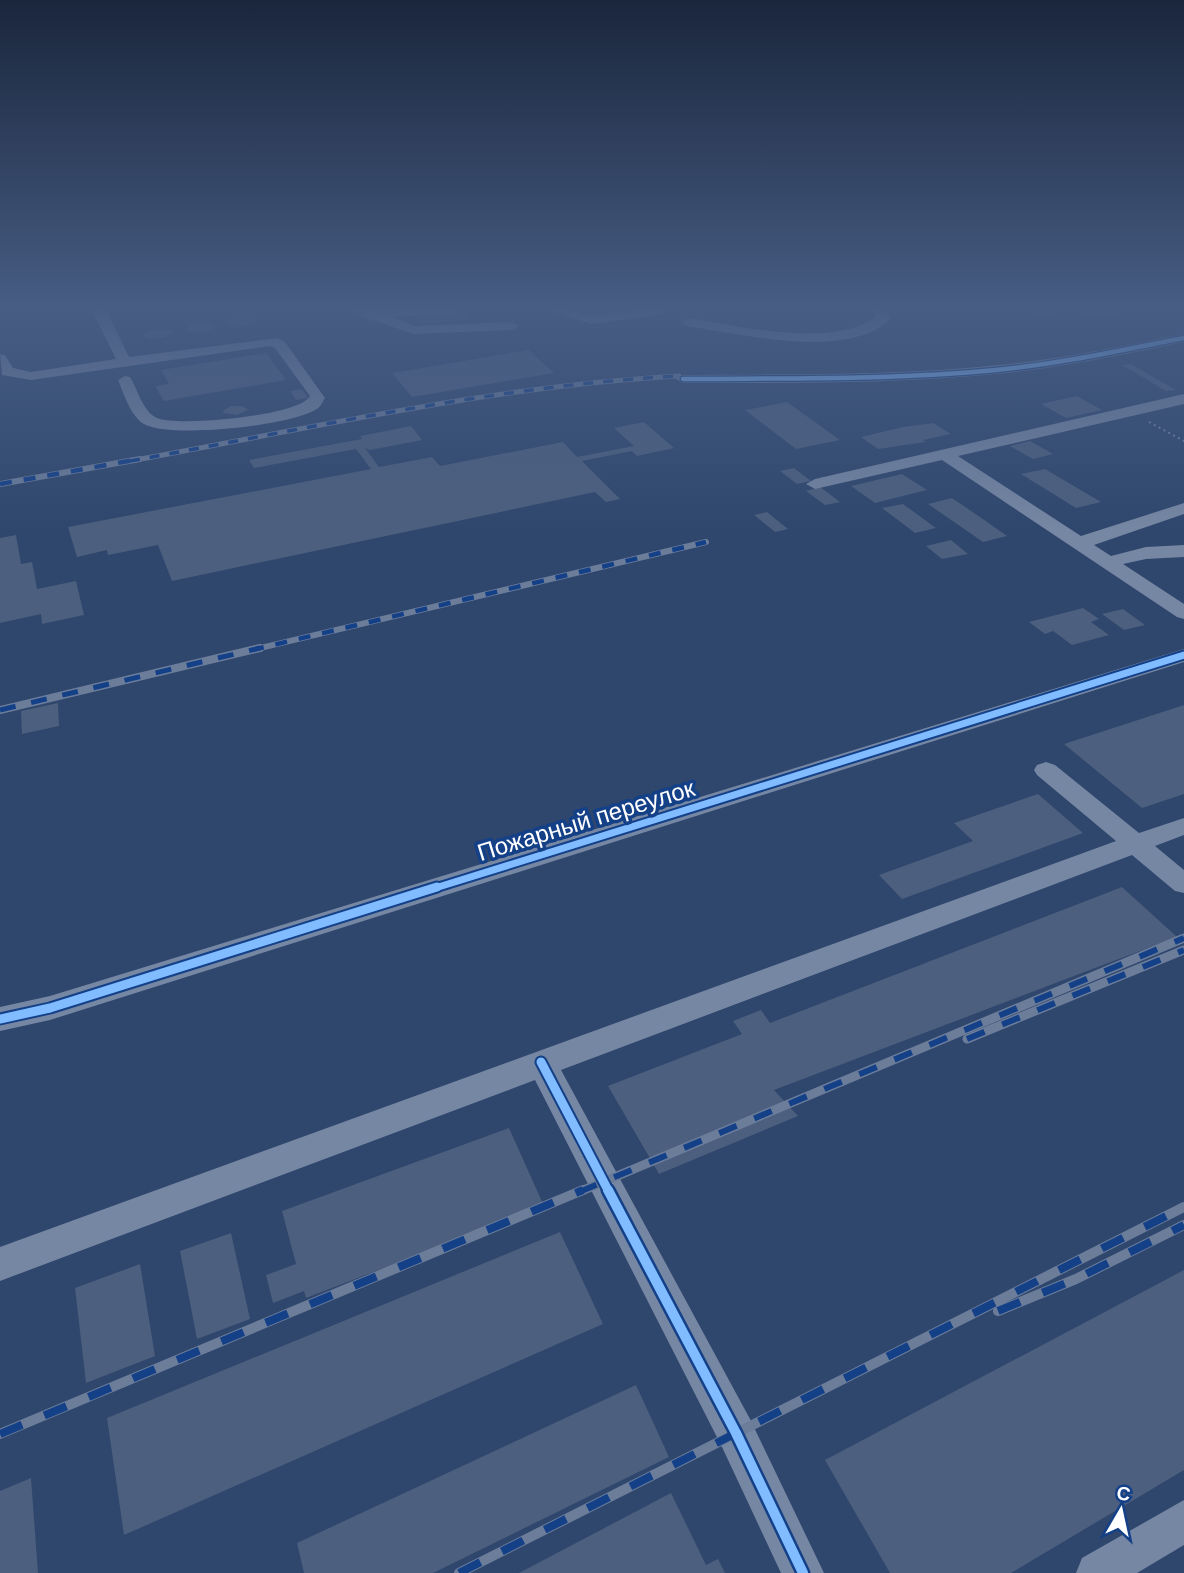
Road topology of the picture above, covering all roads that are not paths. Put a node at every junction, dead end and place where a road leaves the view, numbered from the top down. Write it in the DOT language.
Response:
graph roads {
  1 [pos="57,383"];
  2 [pos="86,383"];
  3 [pos="127,383"];
  4 [pos="309,383"];
  5 [pos="1184,399"];
  6 [pos="944,454"];
  7 [pos="815,484"];
  8 [pos="1184,508"];
  9 [pos="1077,544"];
  10 [pos="1184,551"];
  11 [pos="1105,563"];
  12 [pos="1184,613"];
  13 [pos="1184,655"];
  14 [pos="1046,770"];
  15 [pos="1184,826"];
  16 [pos="1136,844"];
  17 [pos="1184,884"];
  18 [pos="0,1019"];
  19 [pos="541,1062"];
  20 [pos="0,1264"];
  21 [pos="1184,1521"];
  22 [pos="803,1573"];
  23 [pos="1097,1573"];
  1 -- 2 [label="street"];
  3 -- 4 [label="street"];
  5 -- 6 [label="street"];
  6 -- 7 [label="street"];
  6 -- 9 [label="street"];
  8 -- 9 [label="street"];
  9 -- 11 [label="street"];
  10 -- 11 [label="street"];
  11 -- 12 [label="street"];
  13 -- 18 [label="street, Пожарный переулок"];
  14 -- 16 [label="street"];
  15 -- 16 [label="street"];
  16 -- 17 [label="street"];
  16 -- 19 [label="street"];
  19 -- 20 [label="street"];
  19 -- 22 [label="street"];
  21 -- 23 [label="street"];
}
